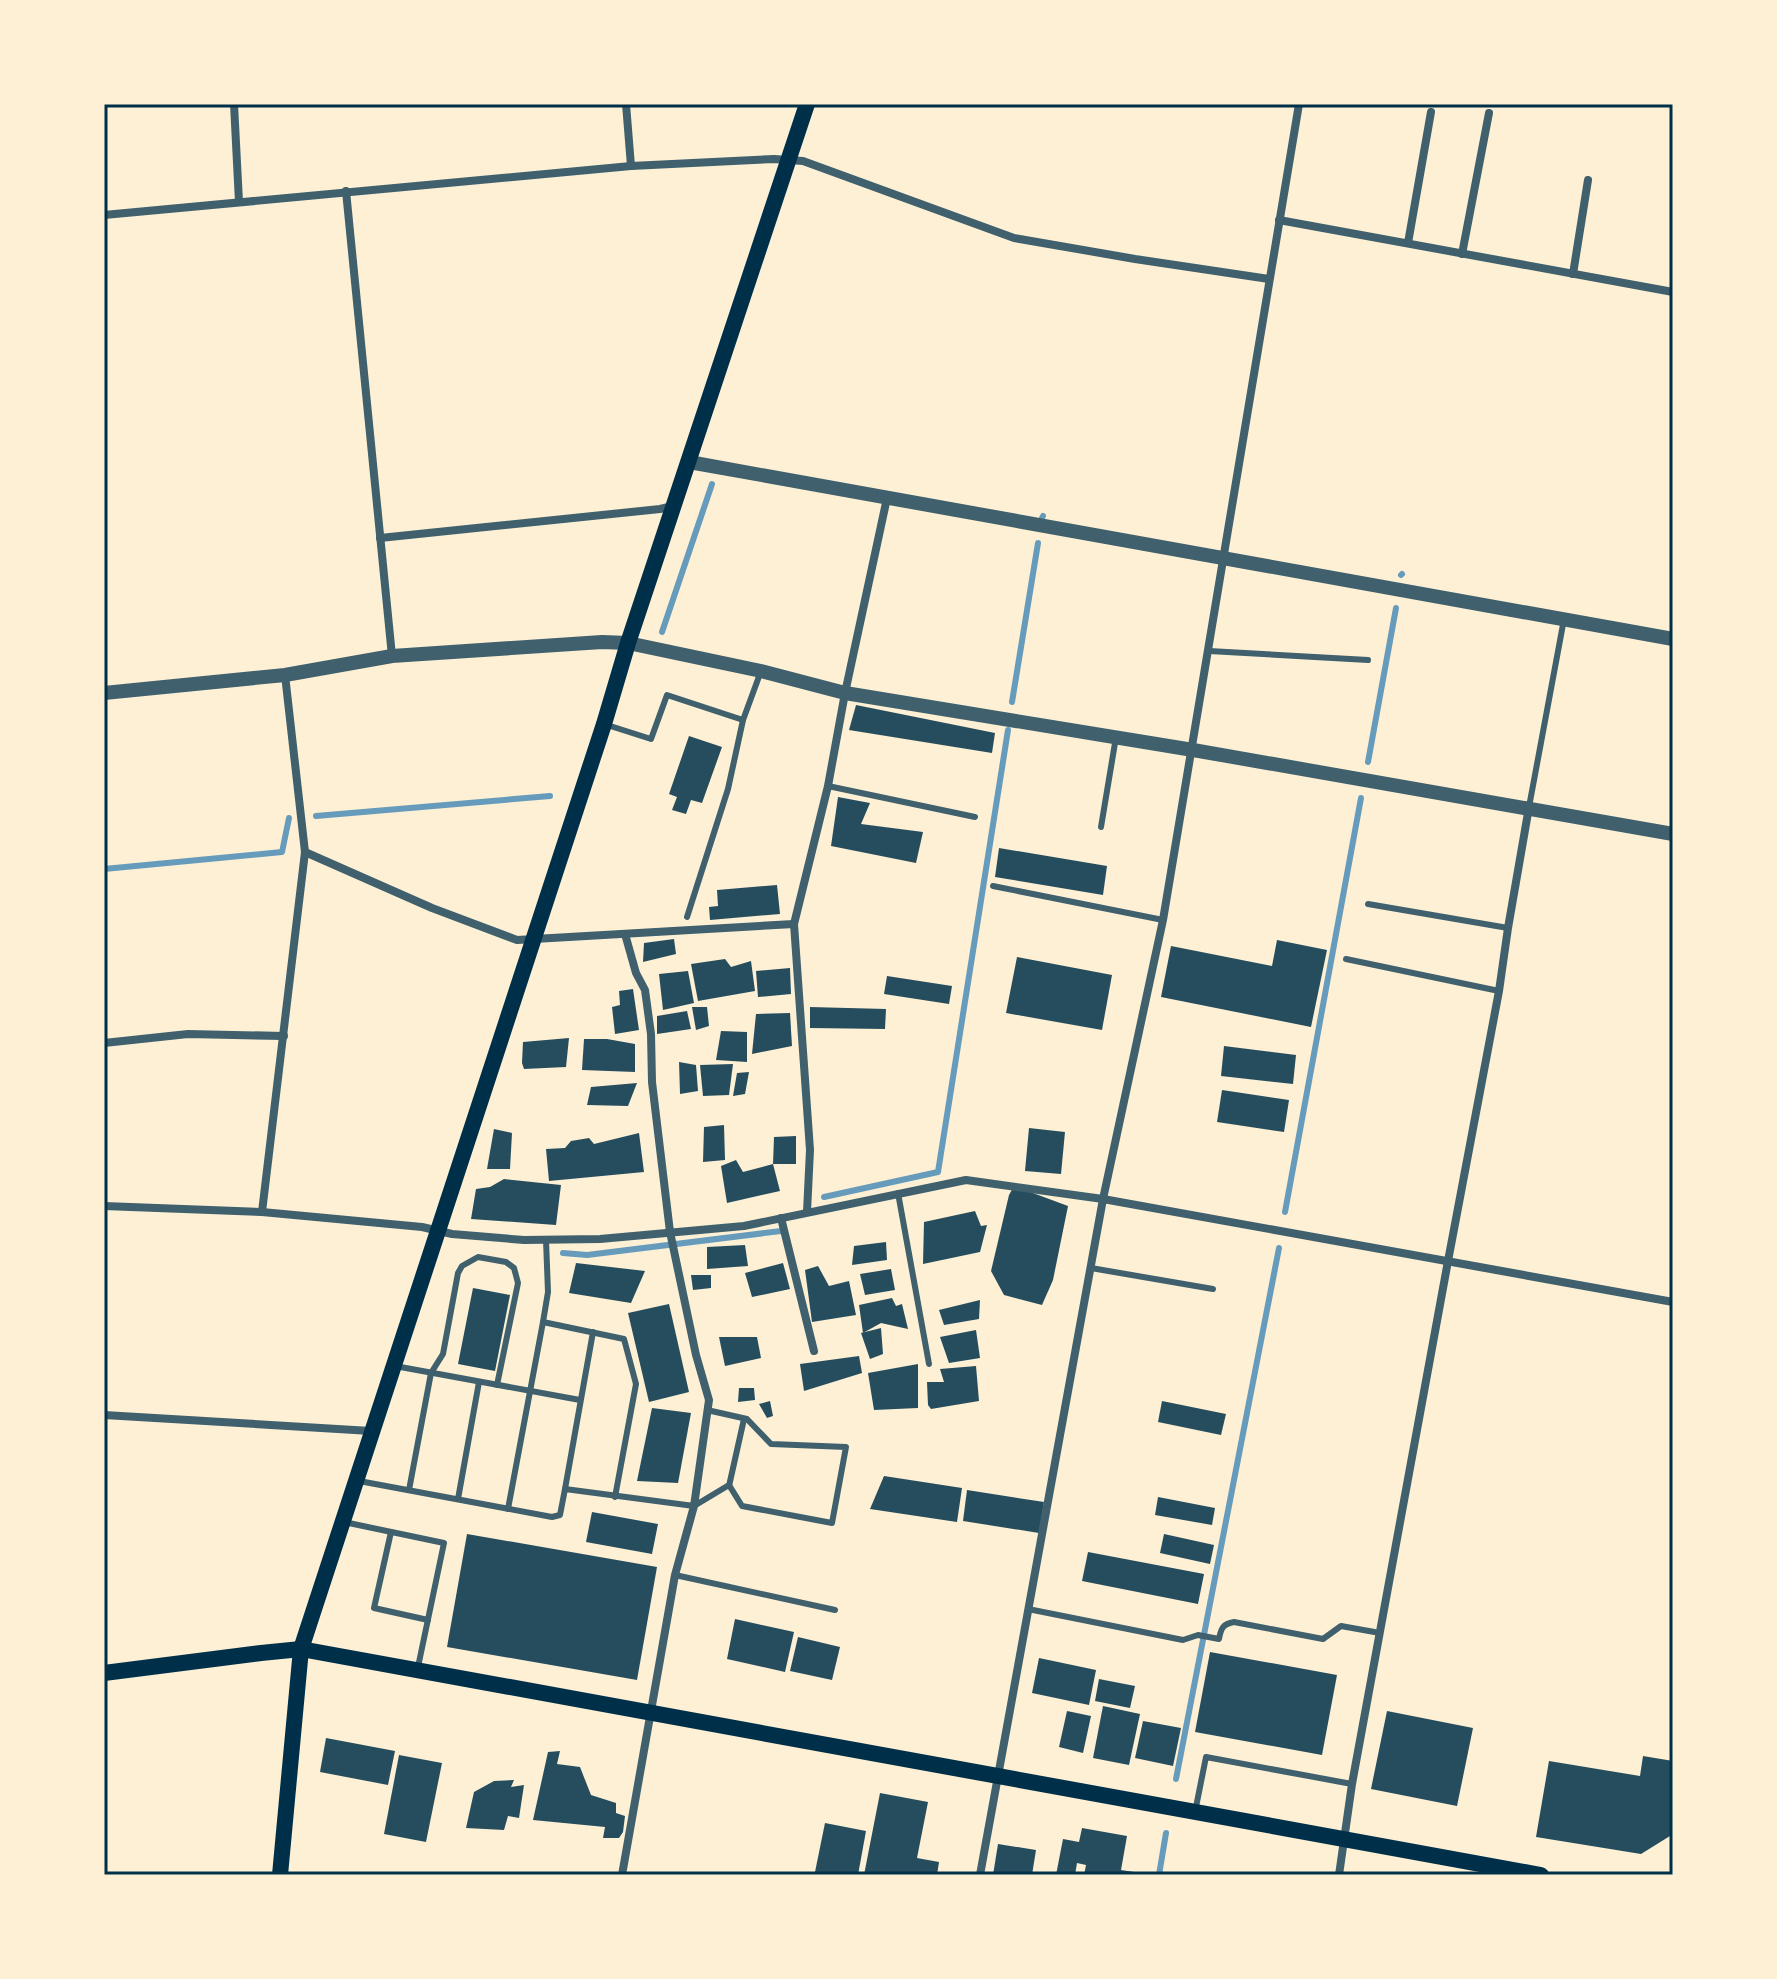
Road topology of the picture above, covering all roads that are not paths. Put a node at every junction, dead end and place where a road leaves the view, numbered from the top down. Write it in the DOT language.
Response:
graph roads {
  1 [pos="234,104"];
  2 [pos="626,104"];
  3 [pos="807,104"];
  4 [pos="1299,104"];
  5 [pos="1431,112"];
  6 [pos="1489,113"];
  7 [pos="789,160"];
  8 [pos="631,166"];
  9 [pos="1588,180"];
  10 [pos="346,191"];
  11 [pos="239,202"];
  12 [pos="104,215"];
  13 [pos="1279,220"];
  14 [pos="1408,243"];
  15 [pos="1462,254"];
  16 [pos="1573,274"];
  17 [pos="1269,279"];
  18 [pos="1673,292"];
  19 [pos="689,462"];
  20 [pos="887,498"];
  21 [pos="674,506"];
  22 [pos="380,538"];
  23 [pos="1225,559"];
  24 [pos="1564,619"];
  25 [pos="1673,639"];
  26 [pos="628,643"];
  27 [pos="1209,651"];
  28 [pos="392,656"];
  29 [pos="1368,660"];
  30 [pos="761,671"];
  31 [pos="285,675"];
  32 [pos="104,693"];
  33 [pos="845,693"];
  34 [pos="743,720"];
  35 [pos="604,724"];
  36 [pos="1116,737"];
  37 [pos="1193,750"];
  38 [pos="828,786"];
  39 [pos="1529,807"];
  40 [pos="975,817"];
  41 [pos="1101,827"];
  42 [pos="1673,834"];
  43 [pos="305,852"];
  44 [pos="993,886"];
  45 [pos="1368,904"];
  46 [pos="687,917"];
  47 [pos="1163,920"];
  48 [pos="794,924"];
  49 [pos="1508,928"];
  50 [pos="625,934"];
  51 [pos="534,939"];
  52 [pos="1346,959"];
  53 [pos="1499,991"];
  54 [pos="284,1036"];
  55 [pos="104,1043"];
  56 [pos="898,1193"];
  57 [pos="1103,1199"];
  58 [pos="104,1206"];
  59 [pos="262,1212"];
  60 [pos="807,1212"];
  61 [pos="781,1218"];
  62 [pos="438,1231"];
  63 [pos="670,1236"];
  64 [pos="546,1240"];
  65 [pos="1448,1261"];
  66 [pos="1091,1268"];
  67 [pos="1213,1289"];
  68 [pos="1673,1302"];
  69 [pos="543,1322"];
  70 [pos="593,1332"];
  71 [pos="814,1351"];
  72 [pos="929,1364"];
  73 [pos="394,1366"];
  74 [pos="431,1373"];
  75 [pos="479,1382"];
  76 [pos="497,1385"];
  77 [pos="530,1391"];
  78 [pos="580,1400"];
  79 [pos="707,1410"];
  80 [pos="104,1415"];
  81 [pos="744,1419"];
  82 [pos="372,1431"];
  83 [pos="356,1480"];
  84 [pos="729,1486"];
  85 [pos="565,1489"];
  86 [pos="409,1490"];
  87 [pos="615,1497"];
  88 [pos="458,1499"];
  89 [pos="694,1506"];
  90 [pos="508,1509"];
  91 [pos="342,1522"];
  92 [pos="391,1532"];
  93 [pos="675,1575"];
  94 [pos="1028,1609"];
  95 [pos="835,1610"];
  96 [pos="428,1620"];
  97 [pos="1380,1633"];
  98 [pos="301,1649"];
  99 [pos="417,1671"];
  100 [pos="104,1673"];
  101 [pos="651,1713"];
  102 [pos="999,1776"];
  103 [pos="1352,1784"];
  104 [pos="1195,1812"];
  105 [pos="1344,1839"];
  106 [pos="280,1875"];
  107 [pos="622,1875"];
  108 [pos="980,1875"];
  109 [pos="1339,1875"];
  110 [pos="1541,1875"];
  1 -- 11 [label="street"];
  2 -- 8 [label="street"];
  3 -- 7 [label="main road"];
  4 -- 13 [label="street"];
  5 -- 14 [label="street"];
  6 -- 15 [label="street"];
  7 -- 8 [label="street"];
  7 -- 17 [label="street"];
  7 -- 19 [label="main road"];
  8 -- 10 [label="street"];
  9 -- 16 [label="street"];
  10 -- 11 [label="street"];
  10 -- 22 [label="street"];
  11 -- 12 [label="street"];
  13 -- 14 [label="street"];
  13 -- 17 [label="street"];
  14 -- 15 [label="street"];
  15 -- 16 [label="street"];
  16 -- 18 [label="street"];
  17 -- 23 [label="street"];
  19 -- 20 [label="street"];
  19 -- 21 [label="main road"];
  20 -- 23 [label="street"];
  20 -- 33 [label="street"];
  21 -- 22 [label="street"];
  21 -- 26 [label="main road"];
  22 -- 28 [label="street"];
  23 -- 24 [label="street"];
  23 -- 27 [label="street"];
  24 -- 25 [label="street"];
  24 -- 39 [label="lane"];
  26 -- 28 [label="street"];
  26 -- 30 [label="street"];
  26 -- 35 [label="main road"];
  27 -- 29 [label="lane"];
  27 -- 37 [label="street"];
  28 -- 31 [label="street"];
  30 -- 33 [label="street"];
  30 -- 34 [label="lane"];
  31 -- 32 [label="street"];
  31 -- 43 [label="street"];
  33 -- 36 [label="street"];
  33 -- 38 [label="street"];
  34 -- 35 [label="lane"];
  34 -- 46 [label="lane"];
  35 -- 51 [label="main road"];
  36 -- 37 [label="street"];
  36 -- 41 [label="lane"];
  37 -- 39 [label="street"];
  37 -- 47 [label="street"];
  38 -- 40 [label="lane"];
  38 -- 48 [label="street"];
  39 -- 42 [label="street"];
  39 -- 49 [label="street"];
  43 -- 51 [label="street"];
  43 -- 54 [label="street"];
  44 -- 47 [label="lane"];
  45 -- 49 [label="lane"];
  47 -- 57 [label="street"];
  48 -- 50 [label="street"];
  48 -- 60 [label="street"];
  49 -- 53 [label="street"];
  50 -- 51 [label="street"];
  50 -- 63 [label="street"];
  51 -- 62 [label="main road"];
  52 -- 53 [label="lane"];
  53 -- 65 [label="street"];
  54 -- 55 [label="street"];
  54 -- 59 [label="street"];
  56 -- 57 [label="street"];
  56 -- 60 [label="street"];
  56 -- 72 [label="lane"];
  57 -- 65 [label="street"];
  57 -- 66 [label="street"];
  58 -- 59 [label="street"];
  59 -- 62 [label="street"];
  60 -- 61 [label="street"];
  61 -- 63 [label="street"];
  61 -- 71 [label="street"];
  62 -- 64 [label="street"];
  62 -- 73 [label="main road"];
  63 -- 64 [label="street"];
  63 -- 79 [label="street"];
  64 -- 69 [label="lane"];
  65 -- 68 [label="street"];
  65 -- 97 [label="street"];
  66 -- 67 [label="lane"];
  66 -- 94 [label="street"];
  69 -- 70 [label="lane"];
  69 -- 77 [label="lane"];
  70 -- 78 [label="lane"];
  70 -- 87 [label="lane"];
  73 -- 74 [label="lane"];
  73 -- 82 [label="main road"];
  74 -- 75 [label="lane"];
  74 -- 76 [label="lane"];
  74 -- 86 [label="lane"];
  75 -- 76 [label="lane"];
  75 -- 88 [label="lane"];
  76 -- 77 [label="lane"];
  77 -- 78 [label="lane"];
  77 -- 90 [label="lane"];
  78 -- 85 [label="lane"];
  79 -- 81 [label="lane"];
  79 -- 89 [label="street"];
  80 -- 82 [label="street"];
  81 -- 84 [label="lane"];
  81 -- 84 [label="lane"];
  82 -- 83 [label="main road"];
  83 -- 86 [label="lane"];
  83 -- 91 [label="main road"];
  84 -- 89 [label="lane"];
  85 -- 87 [label="lane"];
  85 -- 90 [label="lane"];
  86 -- 88 [label="lane"];
  87 -- 89 [label="lane"];
  88 -- 90 [label="lane"];
  89 -- 93 [label="street"];
  91 -- 92 [label="lane"];
  91 -- 98 [label="main road"];
  92 -- 96 [label="lane"];
  92 -- 96 [label="lane"];
  93 -- 95 [label="lane"];
  93 -- 101 [label="street"];
  94 -- 97 [label="lane"];
  94 -- 102 [label="street"];
  96 -- 99 [label="lane"];
  97 -- 103 [label="street"];
  98 -- 99 [label="main road"];
  98 -- 100 [label="main road"];
  98 -- 106 [label="main road"];
  99 -- 101 [label="main road"];
  101 -- 102 [label="main road"];
  101 -- 107 [label="street"];
  102 -- 104 [label="main road"];
  102 -- 108 [label="street"];
  103 -- 104 [label="lane"];
  103 -- 105 [label="street"];
  104 -- 105 [label="main road"];
  105 -- 109 [label="street"];
  105 -- 110 [label="main road"];
}
